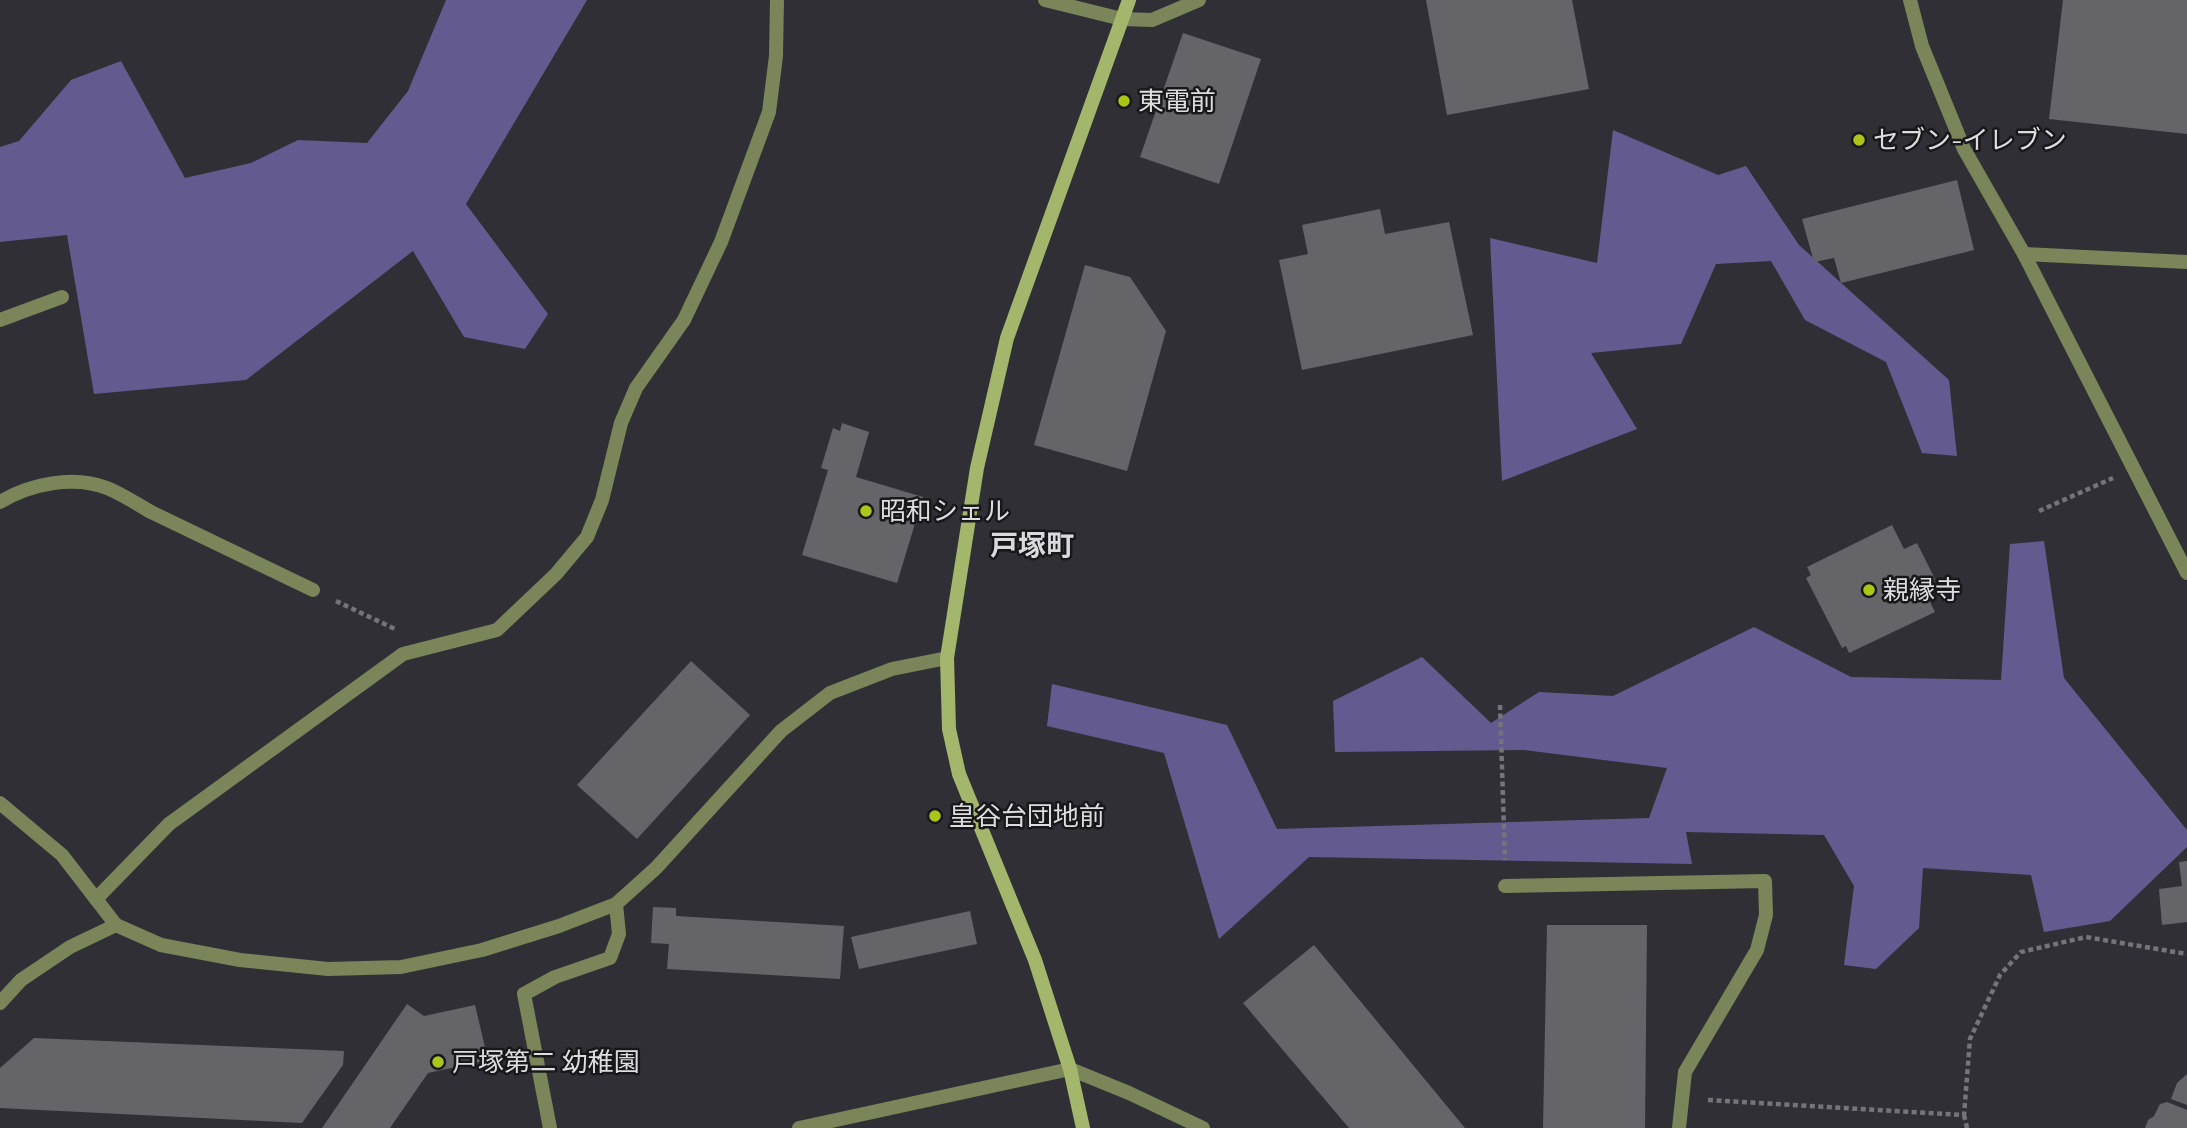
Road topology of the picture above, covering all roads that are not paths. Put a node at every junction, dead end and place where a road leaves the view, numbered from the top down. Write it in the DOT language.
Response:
graph roads {
  1 [pos="777,0"];
  2 [pos="1045,0"];
  3 [pos="1129,0"];
  4 [pos="1199,0"];
  5 [pos="1910,0"];
  6 [pos="1122,19"];
  7 [pos="2024,254"];
  8 [pos="2187,262"];
  9 [pos="62,297"];
  10 [pos="0,320"];
  11 [pos="0,502"];
  12 [pos="2187,573"];
  13 [pos="313,590"];
  14 [pos="947,657"];
  15 [pos="0,803"];
  16 [pos="1505,886"];
  17 [pos="96,899"];
  18 [pos="616,904"];
  19 [pos="116,925"];
  20 [pos="0,1003"];
  21 [pos="1070,1069"];
  22 [pos="835,1124"];
  23 [pos="550,1128"];
  24 [pos="799,1128"];
  25 [pos="1083,1128"];
  26 [pos="1202,1128"];
  27 [pos="1679,1128"];
  1 -- 17 [label="street"];
  2 -- 6 [label="street"];
  3 -- 6 [label="street"];
  4 -- 6 [label="street"];
  5 -- 7 [label="street"];
  6 -- 14 [label="street"];
  7 -- 8 [label="street"];
  7 -- 12 [label="street"];
  9 -- 10 [label="street"];
  11 -- 13 [label="street"];
  14 -- 18 [label="street"];
  14 -- 21 [label="street"];
  15 -- 17 [label="street"];
  16 -- 27 [label="street"];
  17 -- 19 [label="street"];
  18 -- 19 [label="street"];
  18 -- 23 [label="street"];
  19 -- 20 [label="street"];
  21 -- 22 [label="street"];
  21 -- 25 [label="street"];
  21 -- 26 [label="street"];
  22 -- 24 [label="street"];
}
